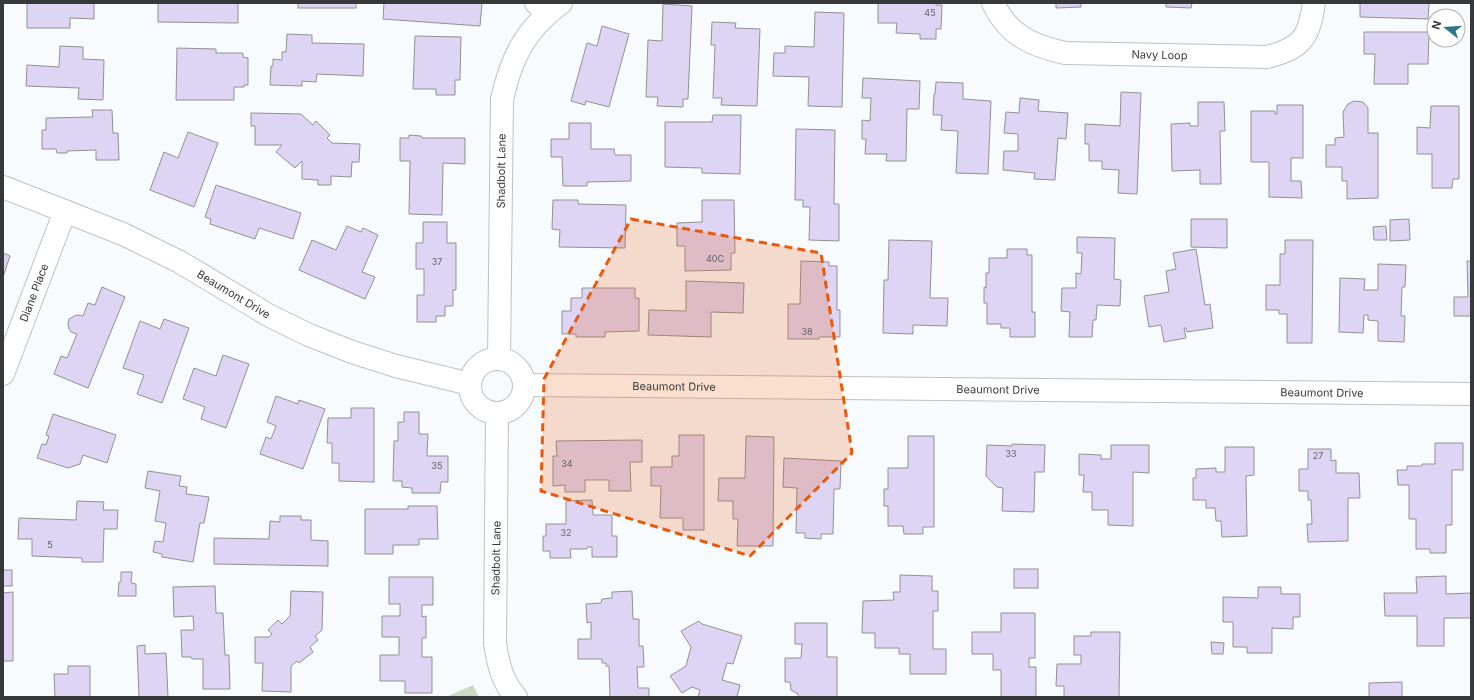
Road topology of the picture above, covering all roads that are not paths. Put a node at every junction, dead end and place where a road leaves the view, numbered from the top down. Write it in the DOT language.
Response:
graph roads {
  1 [pos="993,3"];
  2 [pos="1314,3"];
  3 [pos="548,7"];
  4 [pos="3,187"];
  5 [pos="65,211"];
  6 [pos="499,359"];
  7 [pos="3,374"];
  8 [pos="470,384"];
  9 [pos="524,385"];
  10 [pos="1471,394"];
  11 [pos="497,413"];
  12 [pos="516,697"];
  1 -- 2 [label="street, Navy Loop"];
  3 -- 6 [label="street, Shadbolt Lane"];
  4 -- 5 [label="street, Beaumont Drive"];
  5 -- 7 [label="street, Diane Place"];
  5 -- 8 [label="street, Beaumont Drive"];
  6 -- 8 [label="street"];
  6 -- 9 [label="street"];
  8 -- 11 [label="street"];
  9 -- 10 [label="street, Beaumont Drive"];
  9 -- 11 [label="street"];
  11 -- 12 [label="street, Shadbolt Lane"];
}
